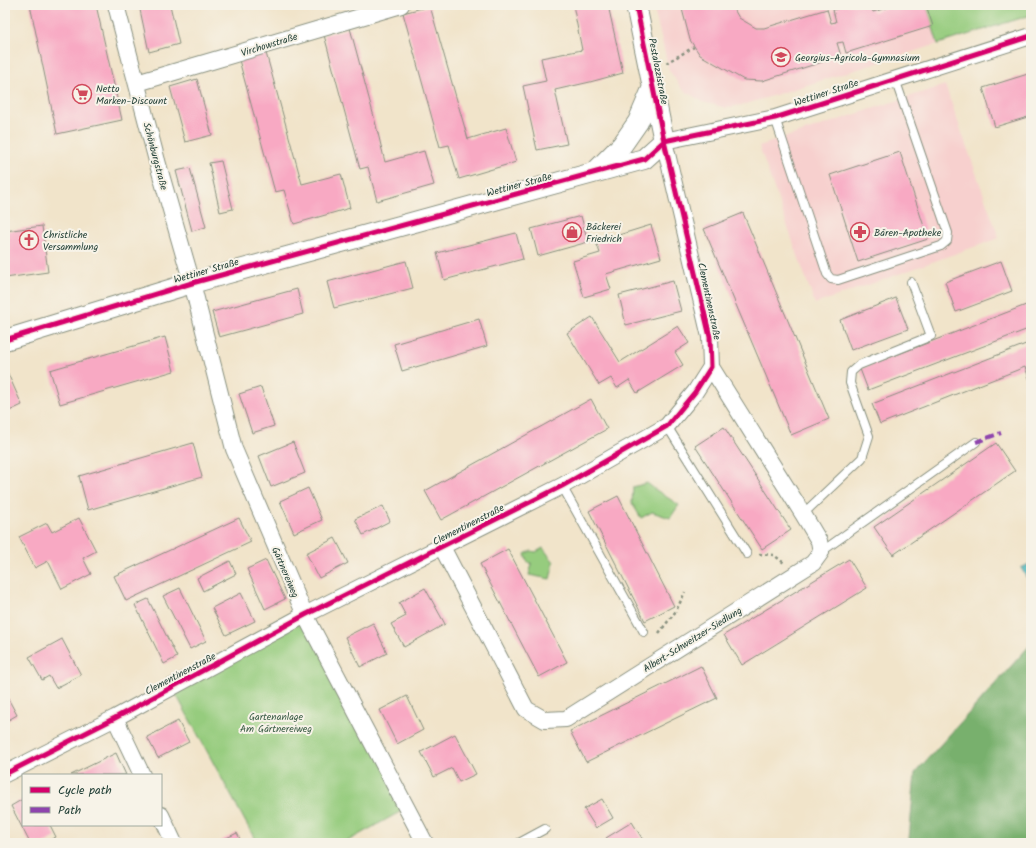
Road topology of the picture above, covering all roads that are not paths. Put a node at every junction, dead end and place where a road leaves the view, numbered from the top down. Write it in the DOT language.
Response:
graph roads {
  1 [pos="116,5"];
  2 [pos="400,5"];
  3 [pos="636,5"];
  4 [pos="1031,36"];
  5 [pos="895,79"];
  6 [pos="652,80"];
  7 [pos="136,83"];
  8 [pos="775,118"];
  9 [pos="664,141"];
  10 [pos="594,172"];
  11 [pos="911,282"];
  12 [pos="192,283"];
  13 [pos="5,340"];
  14 [pos="711,366"];
  15 [pos="667,426"];
  16 [pos="976,442"];
  17 [pos="562,486"];
  18 [pos="803,514"];
  19 [pos="442,547"];
  20 [pos="821,552"];
  21 [pos="747,554"];
  22 [pos="305,616"];
  23 [pos="644,632"];
  24 [pos="115,718"];
  25 [pos="5,774"];
  26 [pos="142,774"];
  27 [pos="162,817"];
  28 [pos="545,829"];
  29 [pos="174,843"];
  30 [pos="425,843"];
  31 [pos="519,843"];
  1 -- 7 [label="street, Schönburgstraße"];
  2 -- 7 [label="street, Virchowstraße"];
  3 -- 6 [label="street, Pestalozzistraße"];
  4 -- 5 [label="street, Wettiner Straße"];
  5 -- 8 [label="street, Wettiner Straße"];
  5 -- 8 [label="lane"];
  6 -- 9 [label="street, Pestalozzistraße"];
  6 -- 10 [label="street, Pestalozzistraße"];
  7 -- 12 [label="street, Schönburgstraße"];
  8 -- 9 [label="street, Wettiner Straße"];
  9 -- 10 [label="street, Wettiner Straße"];
  9 -- 14 [label="street, Clementinenstraße"];
  10 -- 12 [label="street, Wettiner Straße"];
  11 -- 18 [label="lane"];
  12 -- 13 [label="street, Wettiner Straße"];
  12 -- 22 [label="street, Gärtnereiweg"];
  14 -- 15 [label="street, Clementinenstraße"];
  14 -- 18 [label="street"];
  15 -- 17 [label="street, Clementinenstraße"];
  15 -- 21 [label="lane"];
  16 -- 20 [label="lane"];
  17 -- 19 [label="street, Clementinenstraße"];
  17 -- 23 [label="lane"];
  18 -- 20 [label="street"];
  19 -- 20 [label="street, Albert-Schweitzer-Siedlung"];
  19 -- 22 [label="street, Clementinenstraße"];
  22 -- 24 [label="street, Clementinenstraße"];
  22 -- 30 [label="street, Gärtnereiweg"];
  24 -- 25 [label="street, Clementinenstraße"];
  24 -- 26 [label="street"];
  27 -- 29 [label="street"];
  28 -- 31 [label="lane"];
}
